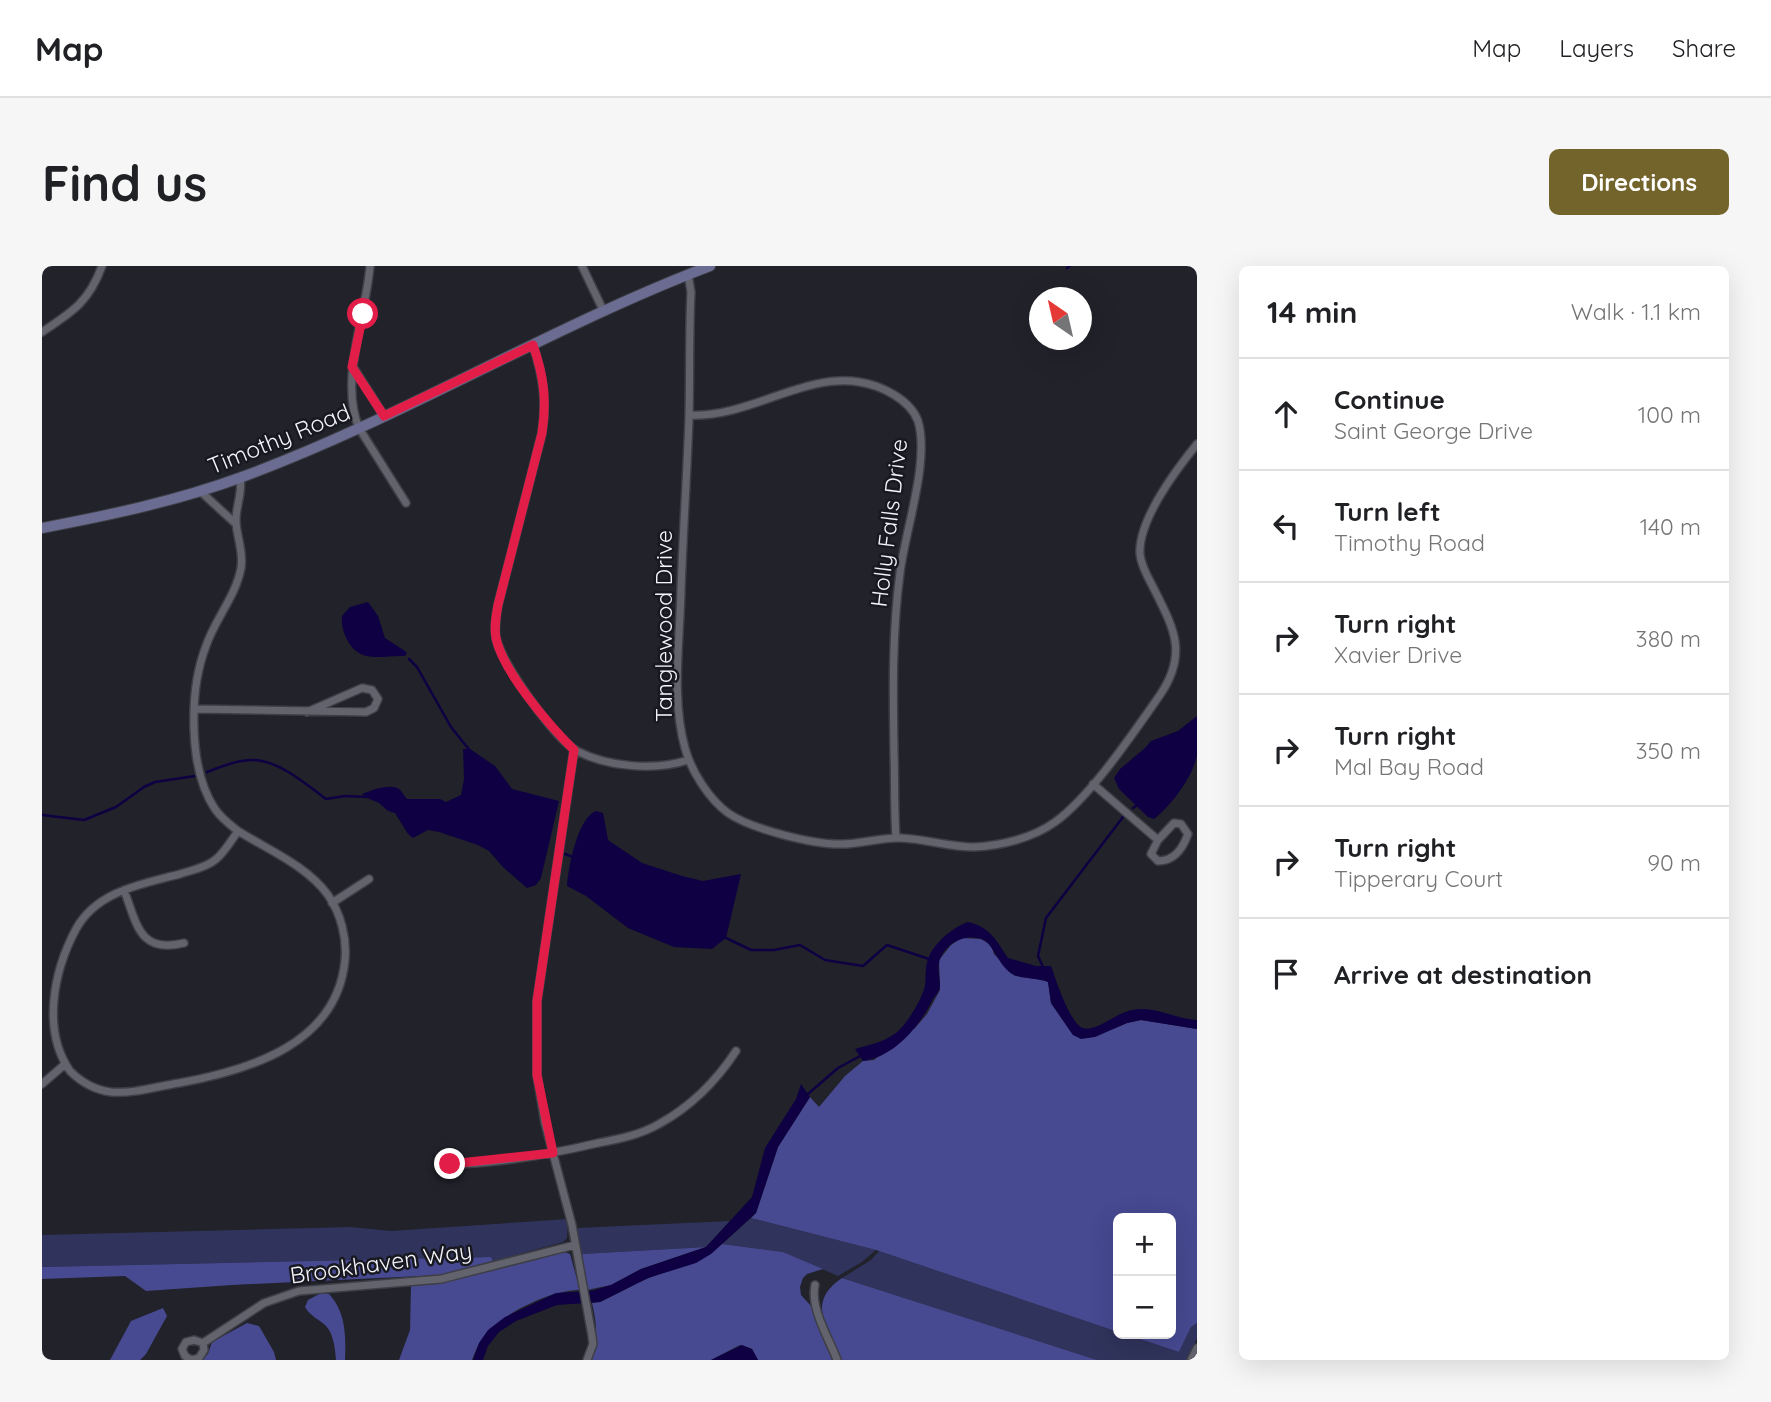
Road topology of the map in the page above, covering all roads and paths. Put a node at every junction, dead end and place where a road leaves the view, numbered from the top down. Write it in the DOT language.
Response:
graph roads {
  1 [pos="94,266"];
  2 [pos="102,266"];
  3 [pos="370,266"];
  4 [pos="582,266"];
  5 [pos="709,266"];
  6 [pos="688,274"];
  7 [pos="97,279"];
  8 [pos="604,312"];
  9 [pos="42,332"];
  10 [pos="533,345"];
  11 [pos="352,367"];
  12 [pos="689,415"];
  13 [pos="384,416"];
  14 [pos="359,428"];
  15 [pos="1197,444"];
  16 [pos="240,478"];
  17 [pos="200,491"];
  18 [pos="406,503"];
  19 [pos="236,524"];
  20 [pos="42,528"];
  21 [pos="194,709"];
  22 [pos="307,712"];
  23 [pos="574,750"];
  24 [pos="688,760"];
  25 [pos="1093,784"];
  26 [pos="238,831"];
  27 [pos="896,838"];
  28 [pos="1158,840"];
  29 [pos="369,879"];
  30 [pos="124,890"];
  31 [pos="332,903"];
  32 [pos="184,943"];
  33 [pos="736,1051"];
  34 [pos="64,1065"];
  35 [pos="42,1084"];
  36 [pos="553,1153"];
  37 [pos="439,1164"];
  38 [pos="575,1245"];
  39 [pos="815,1285"];
  40 [pos="203,1343"];
  41 [pos="1197,1348"];
  42 [pos="587,1360"];
  43 [pos="838,1360"];
  44 [pos="1191,1360"];
  1 -- 7 [label="street"];
  2 -- 7 [label="street"];
  3 -- 11 [label="street"];
  4 -- 8 [label="street"];
  5 -- 6 [label="main road, Timothy Road"];
  6 -- 8 [label="main road, Timothy Road"];
  6 -- 12 [label="street, Tanglewood Drive"];
  7 -- 9 [label="street"];
  8 -- 10 [label="main road, Timothy Road"];
  10 -- 13 [label="main road, Timothy Road"];
  10 -- 23 [label="street"];
  11 -- 13 [label="street"];
  11 -- 14 [label="street"];
  12 -- 24 [label="street, Tanglewood Drive"];
  12 -- 27 [label="street, Holly Falls Drive"];
  13 -- 14 [label="main road, Timothy Road"];
  14 -- 16 [label="main road, Timothy Road"];
  14 -- 18 [label="street"];
  15 -- 25 [label="street, Tanglewood Drive"];
  16 -- 17 [label="main road, Timothy Road"];
  16 -- 19 [label="street"];
  17 -- 19 [label="street"];
  17 -- 20 [label="main road, Timothy Road"];
  19 -- 21 [label="street"];
  21 -- 22 [label="street"];
  21 -- 26 [label="street"];
  22 -- 22 [label="street"];
  23 -- 24 [label="street"];
  23 -- 36 [label="street"];
  24 -- 27 [label="street, Tanglewood Drive"];
  25 -- 27 [label="street, Tanglewood Drive"];
  25 -- 28 [label="street"];
  26 -- 30 [label="street"];
  26 -- 31 [label="street"];
  28 -- 28 [label="street"];
  29 -- 31 [label="street"];
  30 -- 32 [label="street"];
  30 -- 34 [label="street"];
  31 -- 34 [label="street"];
  33 -- 36 [label="street"];
  34 -- 35 [label="street"];
  36 -- 37 [label="street"];
  36 -- 38 [label="street"];
  38 -- 40 [label="street, Brookhaven Way"];
  38 -- 42 [label="street"];
  39 -- 43 [label="street"];
  41 -- 44 [label="street"];
}
